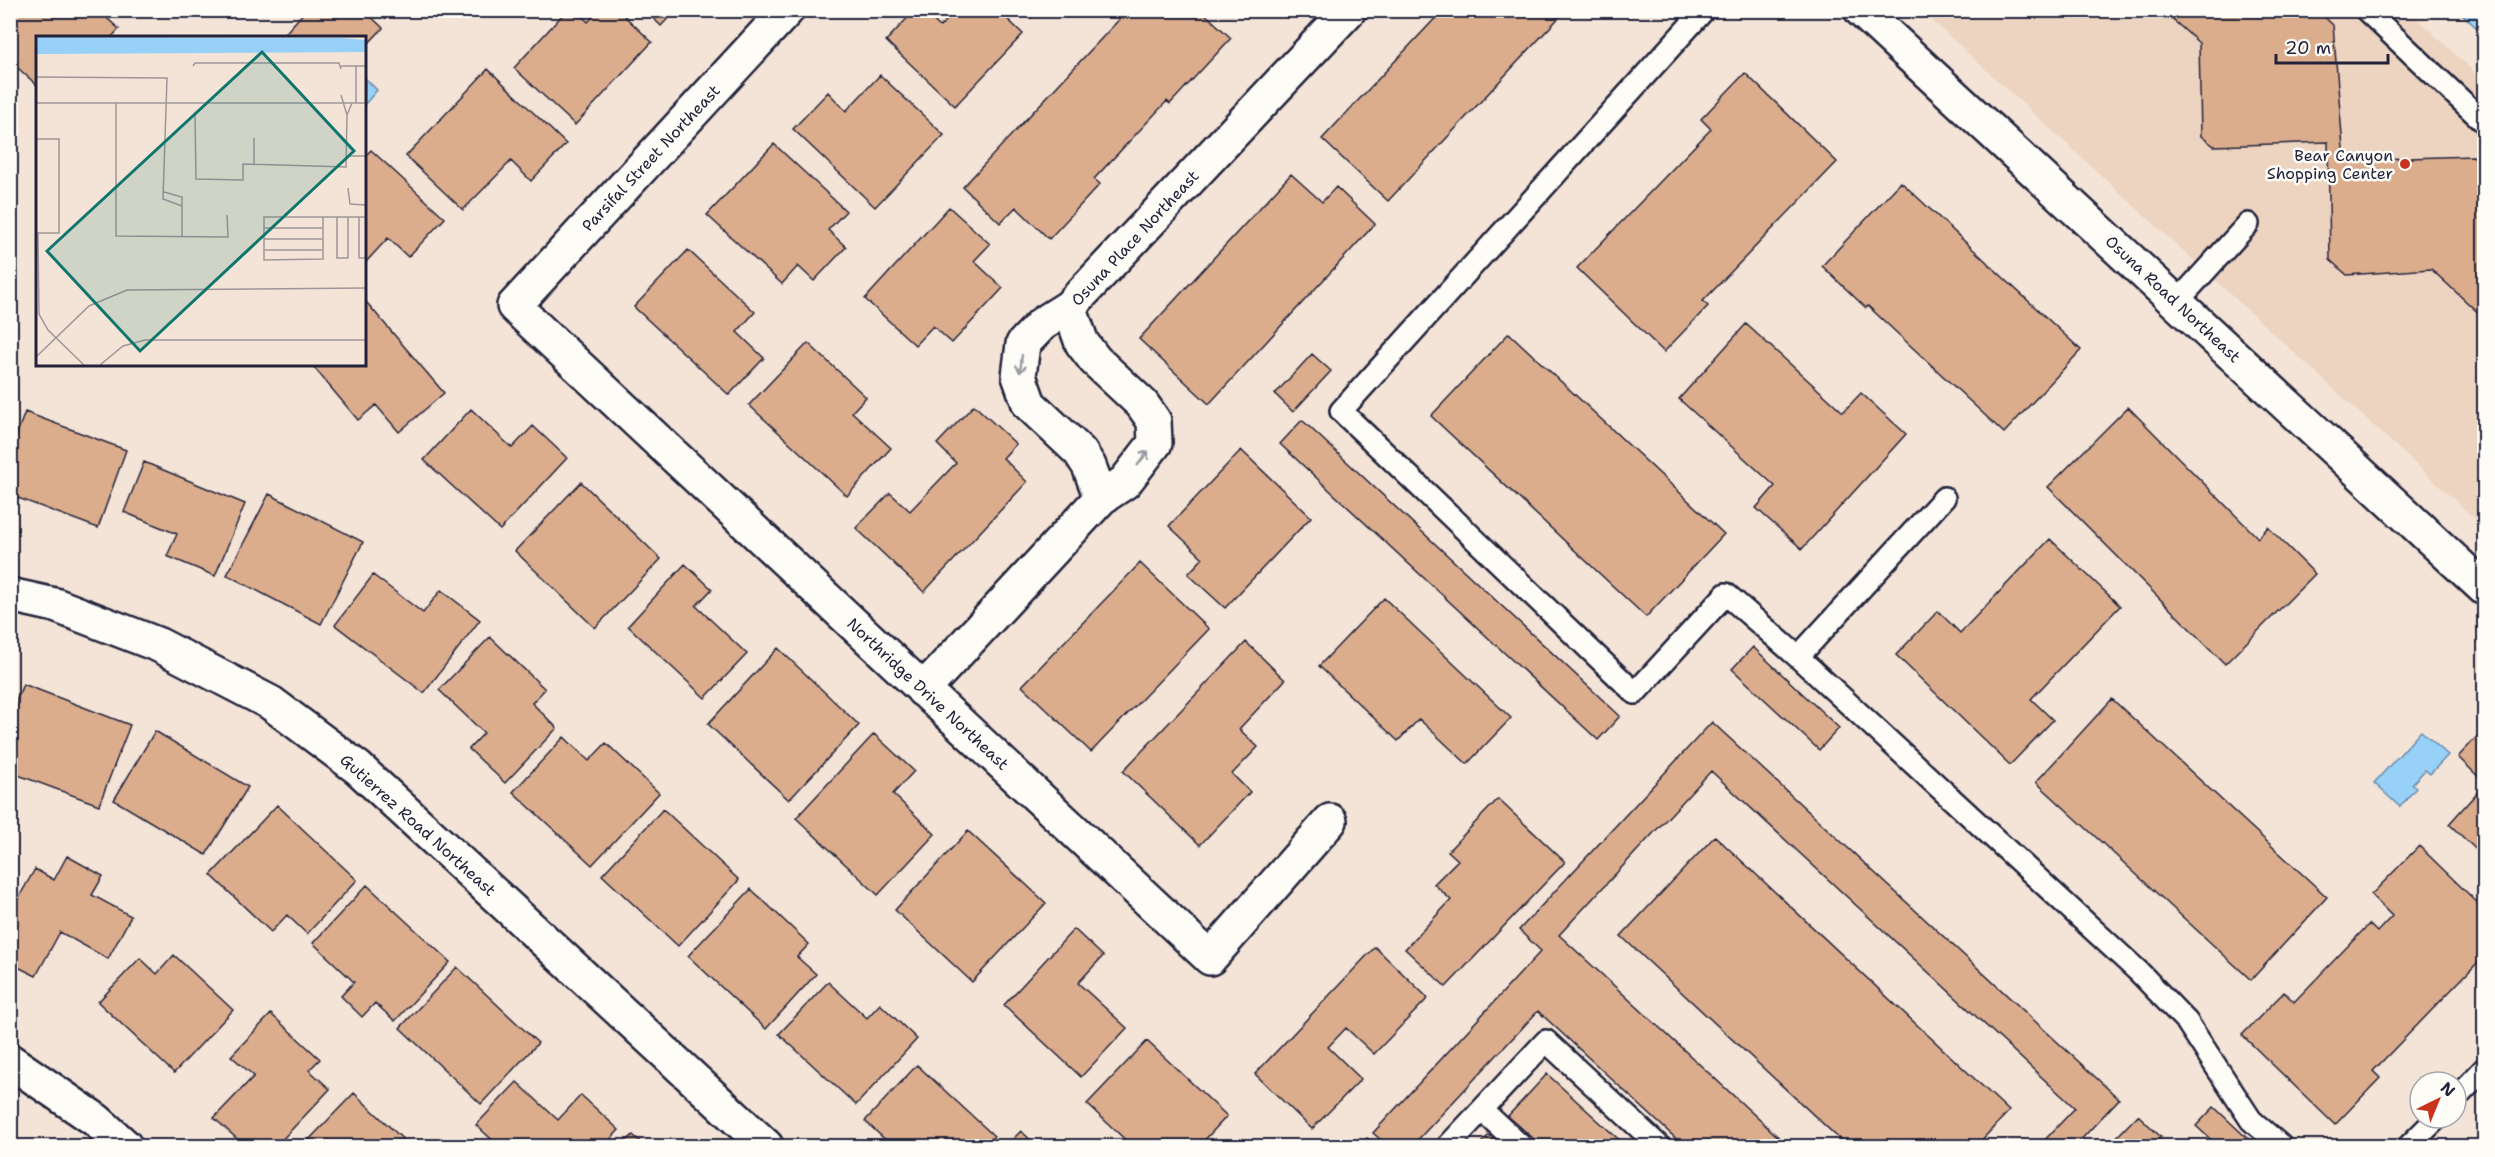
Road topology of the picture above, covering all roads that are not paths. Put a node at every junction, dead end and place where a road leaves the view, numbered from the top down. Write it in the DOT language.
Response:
graph roads {
  1 [pos="787,10"];
  2 [pos="1349,10"];
  3 [pos="1704,10"];
  4 [pos="1861,10"];
  5 [pos="2366,10"];
  6 [pos="2484,122"];
  7 [pos="2248,224"];
  8 [pos="2177,302"];
  9 [pos="514,306"];
  10 [pos="1069,307"];
  11 [pos="1101,498"];
  12 [pos="1944,498"];
  13 [pos="2484,588"];
  14 [pos="10,595"];
  15 [pos="1798,657"];
  16 [pos="923,690"];
  17 [pos="1330,821"];
  18 [pos="10,1061"];
  19 [pos="2484,1069"];
  20 [pos="2468,1086"];
  21 [pos="1482,1110"];
  22 [pos="2428,1130"];
  23 [pos="2417,1144"];
  24 [pos="125,1146"];
  25 [pos="766,1146"];
  26 [pos="1448,1146"];
  27 [pos="1521,1146"];
  28 [pos="1659,1146"];
  29 [pos="2280,1146"];
  1 -- 9 [label="street, Parsifal Street Northeast"];
  2 -- 10 [label="street, Osuna Place Northeast"];
  3 -- 15 [label="lane"];
  4 -- 8 [label="street, Osuna Road Northeast"];
  5 -- 6 [label="lane"];
  7 -- 8 [label="lane"];
  8 -- 13 [label="street, Osuna Road Northeast"];
  9 -- 16 [label="street, Northridge Drive Northeast"];
  10 -- 11 [label="street, one-way"];
  11 -- 10 [label="street, Osuna Place Northeast, one-way"];
  11 -- 16 [label="street, Osuna Place Northeast"];
  12 -- 15 [label="lane"];
  14 -- 25 [label="street, Gutierrez Road Northeast"];
  15 -- 29 [label="lane"];
  16 -- 17 [label="street, Northridge Drive Northeast"];
  18 -- 24 [label="street"];
  19 -- 20 [label="lane"];
  21 -- 26 [label="lane"];
  21 -- 27 [label="lane"];
  21 -- 28 [label="lane"];
  22 -- 23 [label="lane"];
}
